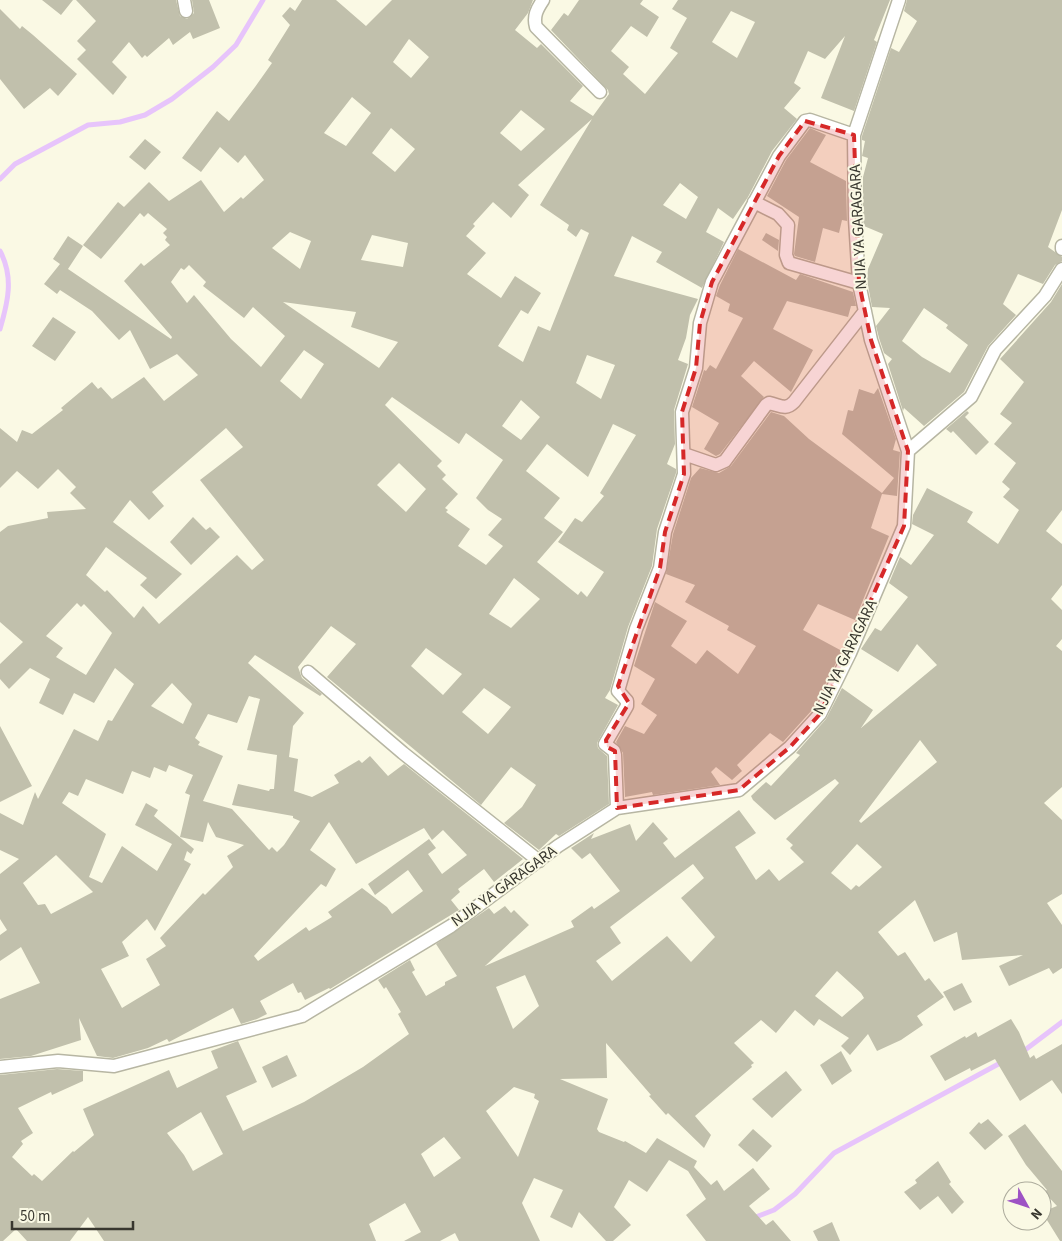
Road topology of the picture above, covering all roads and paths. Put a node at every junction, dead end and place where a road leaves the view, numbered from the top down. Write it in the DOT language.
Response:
graph roads {
  1 [pos="544,0"];
  2 [pos="899,0"];
  3 [pos="600,92"];
  4 [pos="854,135"];
  5 [pos="754,202"];
  6 [pos="1062,269"];
  7 [pos="859,282"];
  8 [pos="865,311"];
  9 [pos="908,451"];
  10 [pos="684,454"];
  11 [pos="308,672"];
  12 [pos="617,808"];
  13 [pos="538,861"];
  14 [pos="0,1067"];
  1 -- 3 [label="street"];
  2 -- 4 [label="street, NJIA YA GARAGARA"];
  4 -- 5 [label="street"];
  4 -- 7 [label="street, NJIA YA GARAGARA"];
  5 -- 7 [label="street"];
  5 -- 10 [label="street"];
  6 -- 9 [label="street"];
  7 -- 8 [label="street, NJIA YA GARAGARA"];
  8 -- 9 [label="street, NJIA YA GARAGARA"];
  8 -- 10 [label="street"];
  9 -- 12 [label="street, NJIA YA GARAGARA"];
  10 -- 12 [label="street"];
  11 -- 13 [label="street"];
  12 -- 13 [label="street, NJIA YA GARAGARA"];
  13 -- 14 [label="street, NJIA YA GARAGARA"];
}
